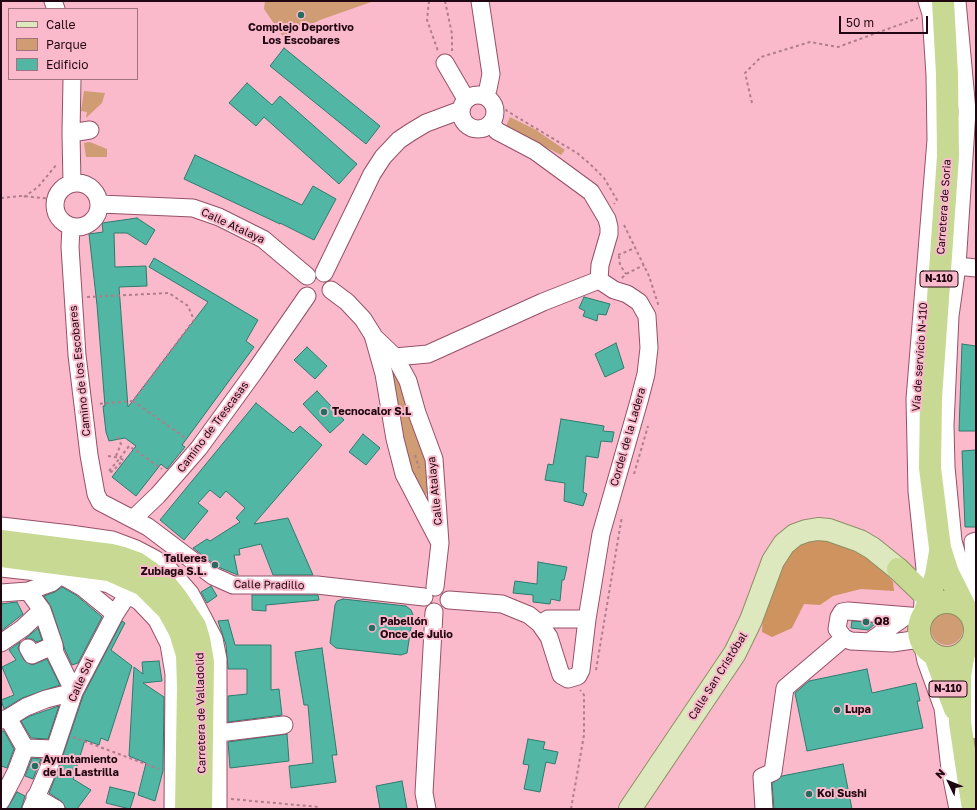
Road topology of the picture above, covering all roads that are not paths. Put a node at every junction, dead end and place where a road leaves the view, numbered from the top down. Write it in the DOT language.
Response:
graph roads {
  1 [pos="480,1"];
  2 [pos="940,5"];
  3 [pos="448,69"];
  4 [pos="72,80"];
  5 [pos="491,96"];
  6 [pos="463,104"];
  7 [pos="490,123"];
  8 [pos="90,130"];
  9 [pos="71,133"];
  10 [pos="72,183"];
  11 [pos="100,204"];
  12 [pos="74,227"];
  13 [pos="957,266"];
  14 [pos="976,268"];
  15 [pos="324,273"];
  16 [pos="308,276"];
  17 [pos="599,280"];
  18 [pos="331,290"];
  19 [pos="307,296"];
  20 [pos="373,335"];
  21 [pos="395,357"];
  22 [pos="121,514"];
  23 [pos="1,526"];
  24 [pos="112,540"];
  25 [pos="1,541"];
  26 [pos="976,541"];
  27 [pos="440,543"];
  28 [pos="940,548"];
  29 [pos="1,556"];
  30 [pos="1,568"];
  31 [pos="898,569"];
  32 [pos="61,575"];
  33 [pos="976,584"];
  34 [pos="28,591"];
  35 [pos="430,592"];
  36 [pos="1,593"];
  37 [pos="128,594"];
  38 [pos="449,600"];
  39 [pos="924,606"];
  40 [pos="42,610"];
  41 [pos="972,611"];
  42 [pos="434,612"];
  43 [pos="115,614"];
  44 [pos="587,619"];
  45 [pos="540,624"];
  46 [pos="844,638"];
  47 [pos="868,642"];
  48 [pos="1,643"];
  49 [pos="54,645"];
  50 [pos="926,647"];
  51 [pos="973,647"];
  52 [pos="28,648"];
  53 [pos="74,692"];
  54 [pos="3,719"];
  55 [pos="284,725"];
  56 [pos="968,726"];
  57 [pos="219,733"];
  58 [pos="25,748"];
  59 [pos="54,749"];
  60 [pos="1,801"];
  61 [pos="33,803"];
  62 [pos="212,805"];
  63 [pos="56,809"];
  64 [pos="173,809"];
  65 [pos="186,809"];
  66 [pos="427,809"];
  67 [pos="630,809"];
  68 [pos="764,809"];
  69 [pos="958,809"];
  70 [pos="973,809"];
  1 -- 5 [label="street"];
  2 -- 13 [label="street"];
  2 -- 28 [label="highway, Carretera de Soria / N-110"];
  2 -- 39 [label="street, Vía de servicio N-110"];
  3 -- 6 [label="street"];
  4 -- 9 [label="street"];
  5 -- 6 [label="street"];
  5 -- 7 [label="street"];
  6 -- 7 [label="street"];
  6 -- 15 [label="street"];
  7 -- 17 [label="street"];
  8 -- 9 [label="street"];
  9 -- 10 [label="street"];
  10 -- 11 [label="street"];
  10 -- 12 [label="street"];
  11 -- 12 [label="street"];
  11 -- 16 [label="street, Calle Atalaya"];
  12 -- 22 [label="street, Camino de los Escobares"];
  12 -- 22 [label="street, Camino de los Escobares"];
  13 -- 14 [label="street"];
  13 -- 41 [label="street"];
  15 -- 16 [label="street"];
  15 -- 18 [label="street"];
  16 -- 19 [label="street"];
  17 -- 21 [label="street"];
  17 -- 44 [label="street, Cordel de la Ladera"];
  18 -- 19 [label="street"];
  18 -- 20 [label="street, Calle Atalaya"];
  19 -- 22 [label="street, Camino de Trescasas"];
  20 -- 21 [label="street, Calle Atalaya"];
  20 -- 27 [label="street, Calle Atalaya"];
  21 -- 27 [label="street, Calle Atalaya"];
  22 -- 24 [label="street, Camino de Trescasas"];
  22 -- 35 [label="street, Calle Pradillo"];
  23 -- 24 [label="street, Carretera de Valladolid"];
  24 -- 57 [label="street, Carretera de Valladolid"];
  25 -- 62 [label="highway, Carretera de Valladolid"];
  26 -- 33 [label="street"];
  27 -- 35 [label="street, Calle Atalaya"];
  28 -- 39 [label="highway, Carretera de Soria / N-110"];
  28 -- 41 [label="highway, Carretera de Soria / N-110"];
  29 -- 65 [label="highway, Carretera de Valladolid"];
  30 -- 32 [label="street"];
  31 -- 39 [label="highway, Calle San Cristóbal"];
  31 -- 67 [label="main road, Calle San Cristóbal"];
  32 -- 34 [label="street"];
  32 -- 37 [label="street"];
  32 -- 43 [label="street"];
  34 -- 36 [label="street"];
  34 -- 40 [label="street"];
  35 -- 38 [label="street"];
  35 -- 42 [label="street"];
  37 -- 43 [label="street, Calle Sol"];
  37 -- 64 [label="street"];
  38 -- 42 [label="street"];
  38 -- 45 [label="street"];
  39 -- 41 [label="highway"];
  39 -- 46 [label="street"];
  39 -- 47 [label="street"];
  39 -- 50 [label="highway, N-110"];
  40 -- 48 [label="street"];
  40 -- 49 [label="street"];
  41 -- 51 [label="highway, N-110"];
  42 -- 66 [label="street"];
  43 -- 53 [label="street, Calle Sol"];
  44 -- 45 [label="street"];
  44 -- 45 [label="street, Cordel de la Ladera"];
  46 -- 47 [label="street"];
  46 -- 68 [label="street"];
  47 -- 50 [label="street"];
  49 -- 52 [label="street"];
  49 -- 53 [label="street"];
  50 -- 51 [label="highway"];
  50 -- 56 [label="highway, N-110"];
  50 -- 69 [label="street"];
  51 -- 56 [label="highway, N-110"];
  53 -- 54 [label="street"];
  53 -- 59 [label="street, Calle Sol"];
  54 -- 58 [label="street"];
  55 -- 57 [label="street, Carretera de Valladolid"];
  56 -- 70 [label="highway, N-110"];
  57 -- 62 [label="street, Carretera de Valladolid"];
  58 -- 59 [label="street"];
  58 -- 60 [label="street"];
  59 -- 61 [label="street, Calle Sol"];
  61 -- 63 [label="street"];
}
